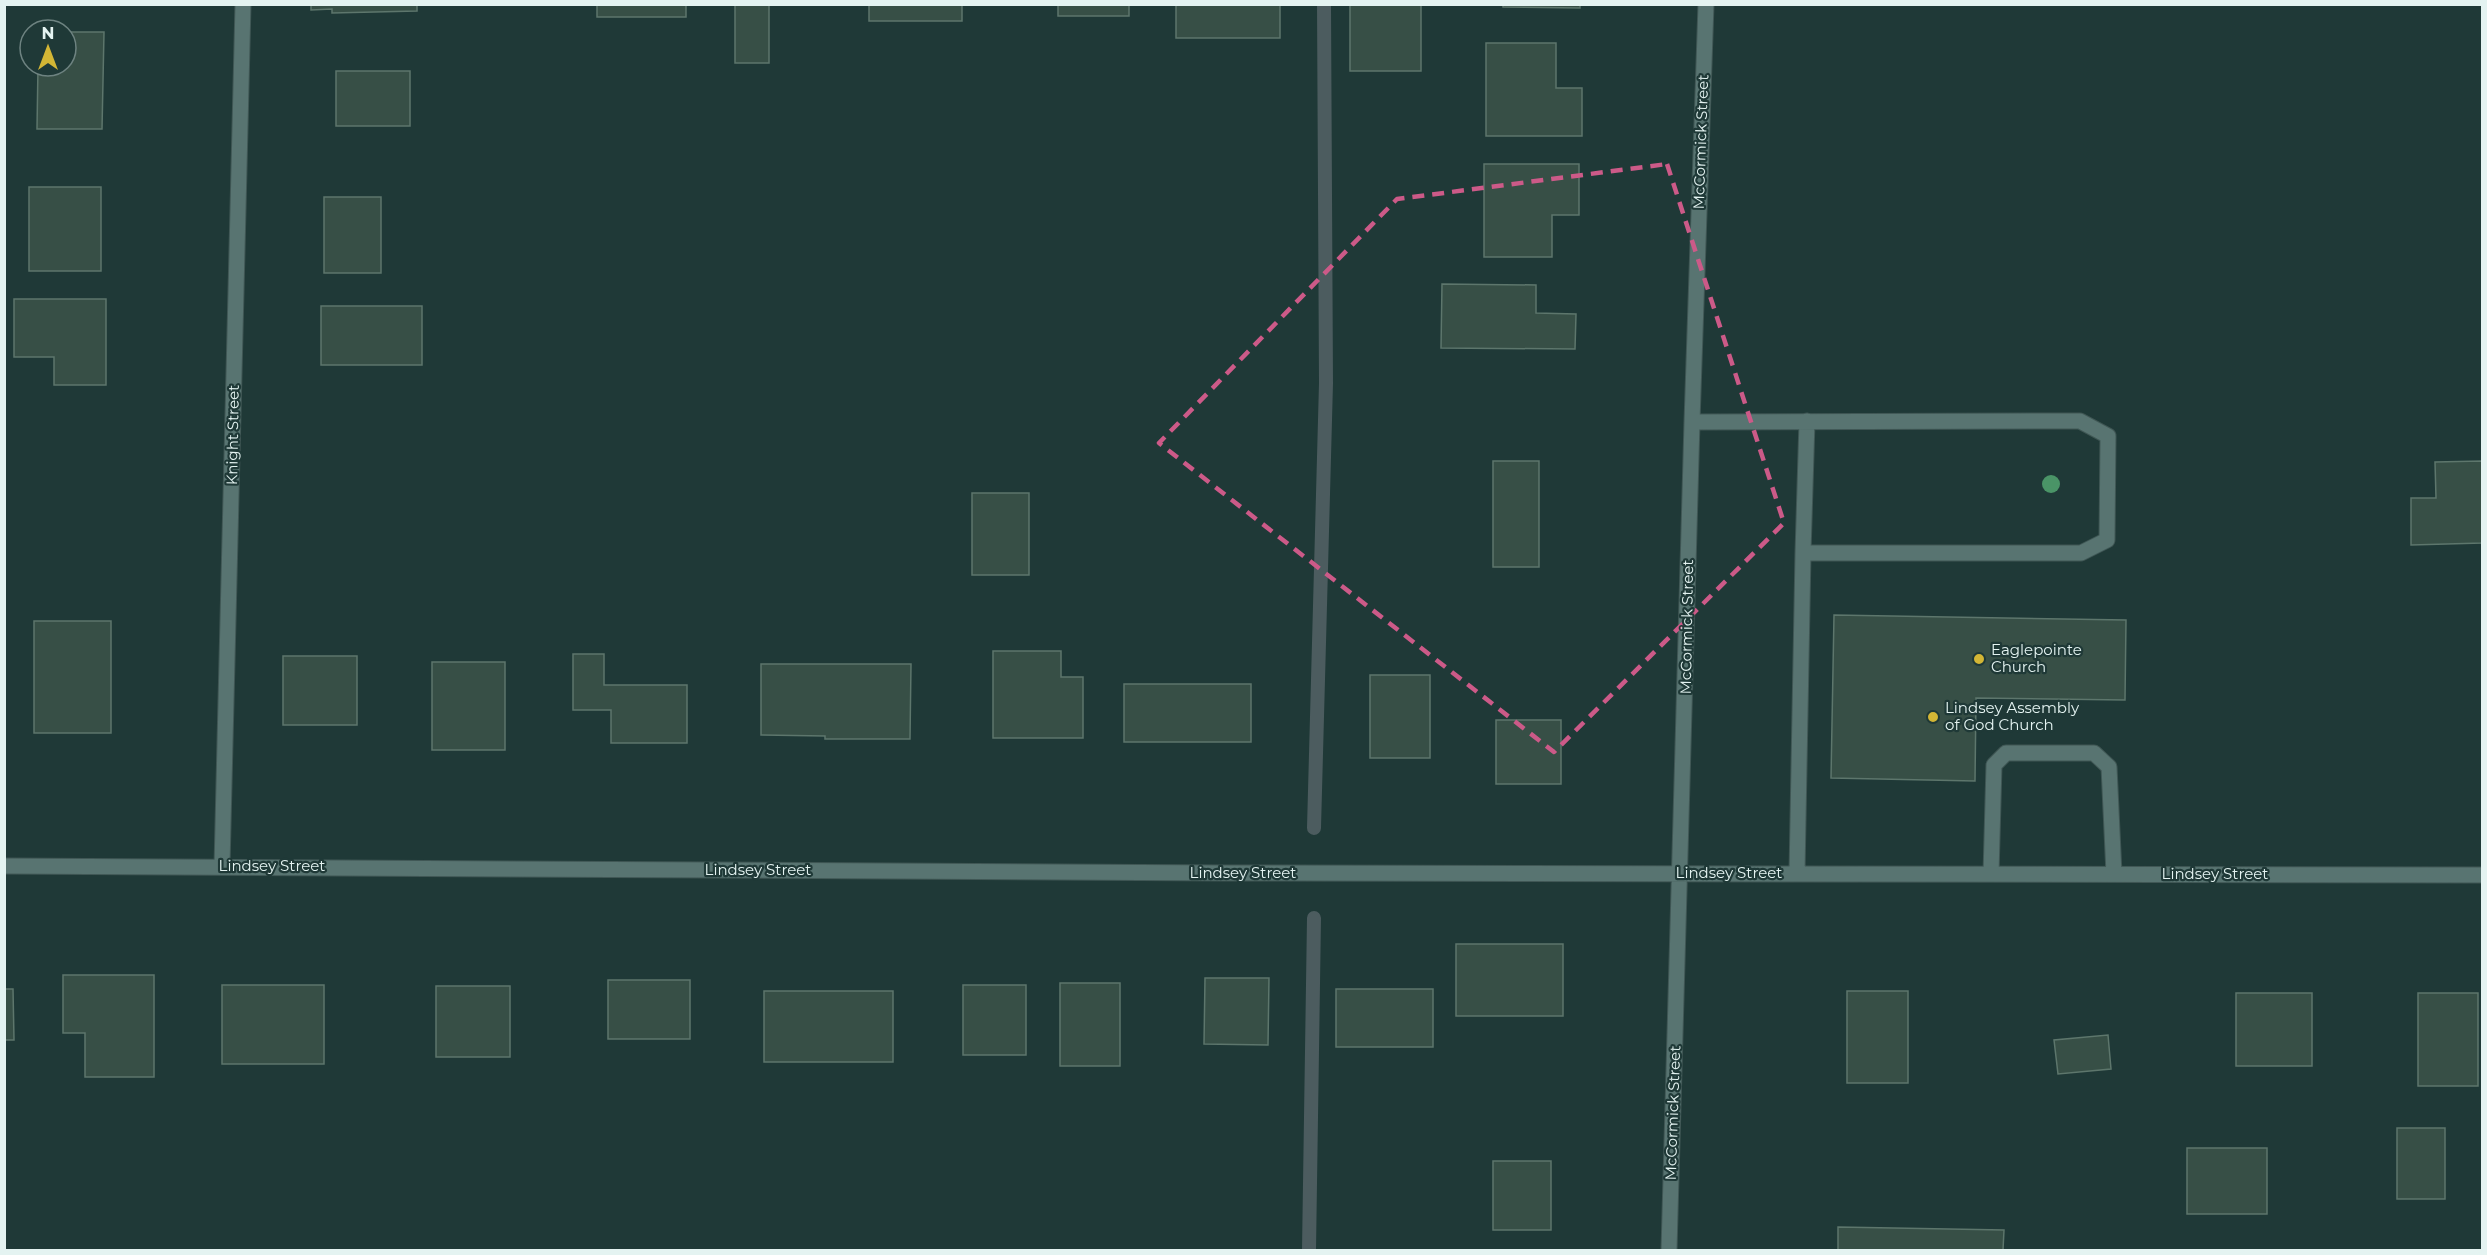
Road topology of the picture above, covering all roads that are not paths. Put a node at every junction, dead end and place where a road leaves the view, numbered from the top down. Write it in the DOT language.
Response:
graph roads {
  1 [pos="243,4"];
  2 [pos="1706,4"];
  3 [pos="1807,421"];
  4 [pos="1692,422"];
  5 [pos="1803,554"];
  6 [pos="4,866"];
  7 [pos="222,866"];
  8 [pos="1680,873"];
  9 [pos="1797,873"];
  10 [pos="1991,874"];
  11 [pos="2114,874"];
  12 [pos="2482,875"];
  13 [pos="1669,1251"];
  1 -- 7 [label="street, Knight Street"];
  2 -- 4 [label="street, McCormick Street"];
  3 -- 4 [label="street"];
  3 -- 5 [label="street"];
  3 -- 5 [label="street"];
  4 -- 8 [label="street, McCormick Street"];
  5 -- 9 [label="street"];
  6 -- 7 [label="street, Lindsey Street"];
  7 -- 8 [label="street, Lindsey Street"];
  8 -- 9 [label="street, Lindsey Street"];
  8 -- 13 [label="street, McCormick Street"];
  9 -- 10 [label="street, Lindsey Street"];
  10 -- 11 [label="street, Lindsey Street"];
  10 -- 11 [label="street"];
  11 -- 12 [label="street, Lindsey Street"];
}
